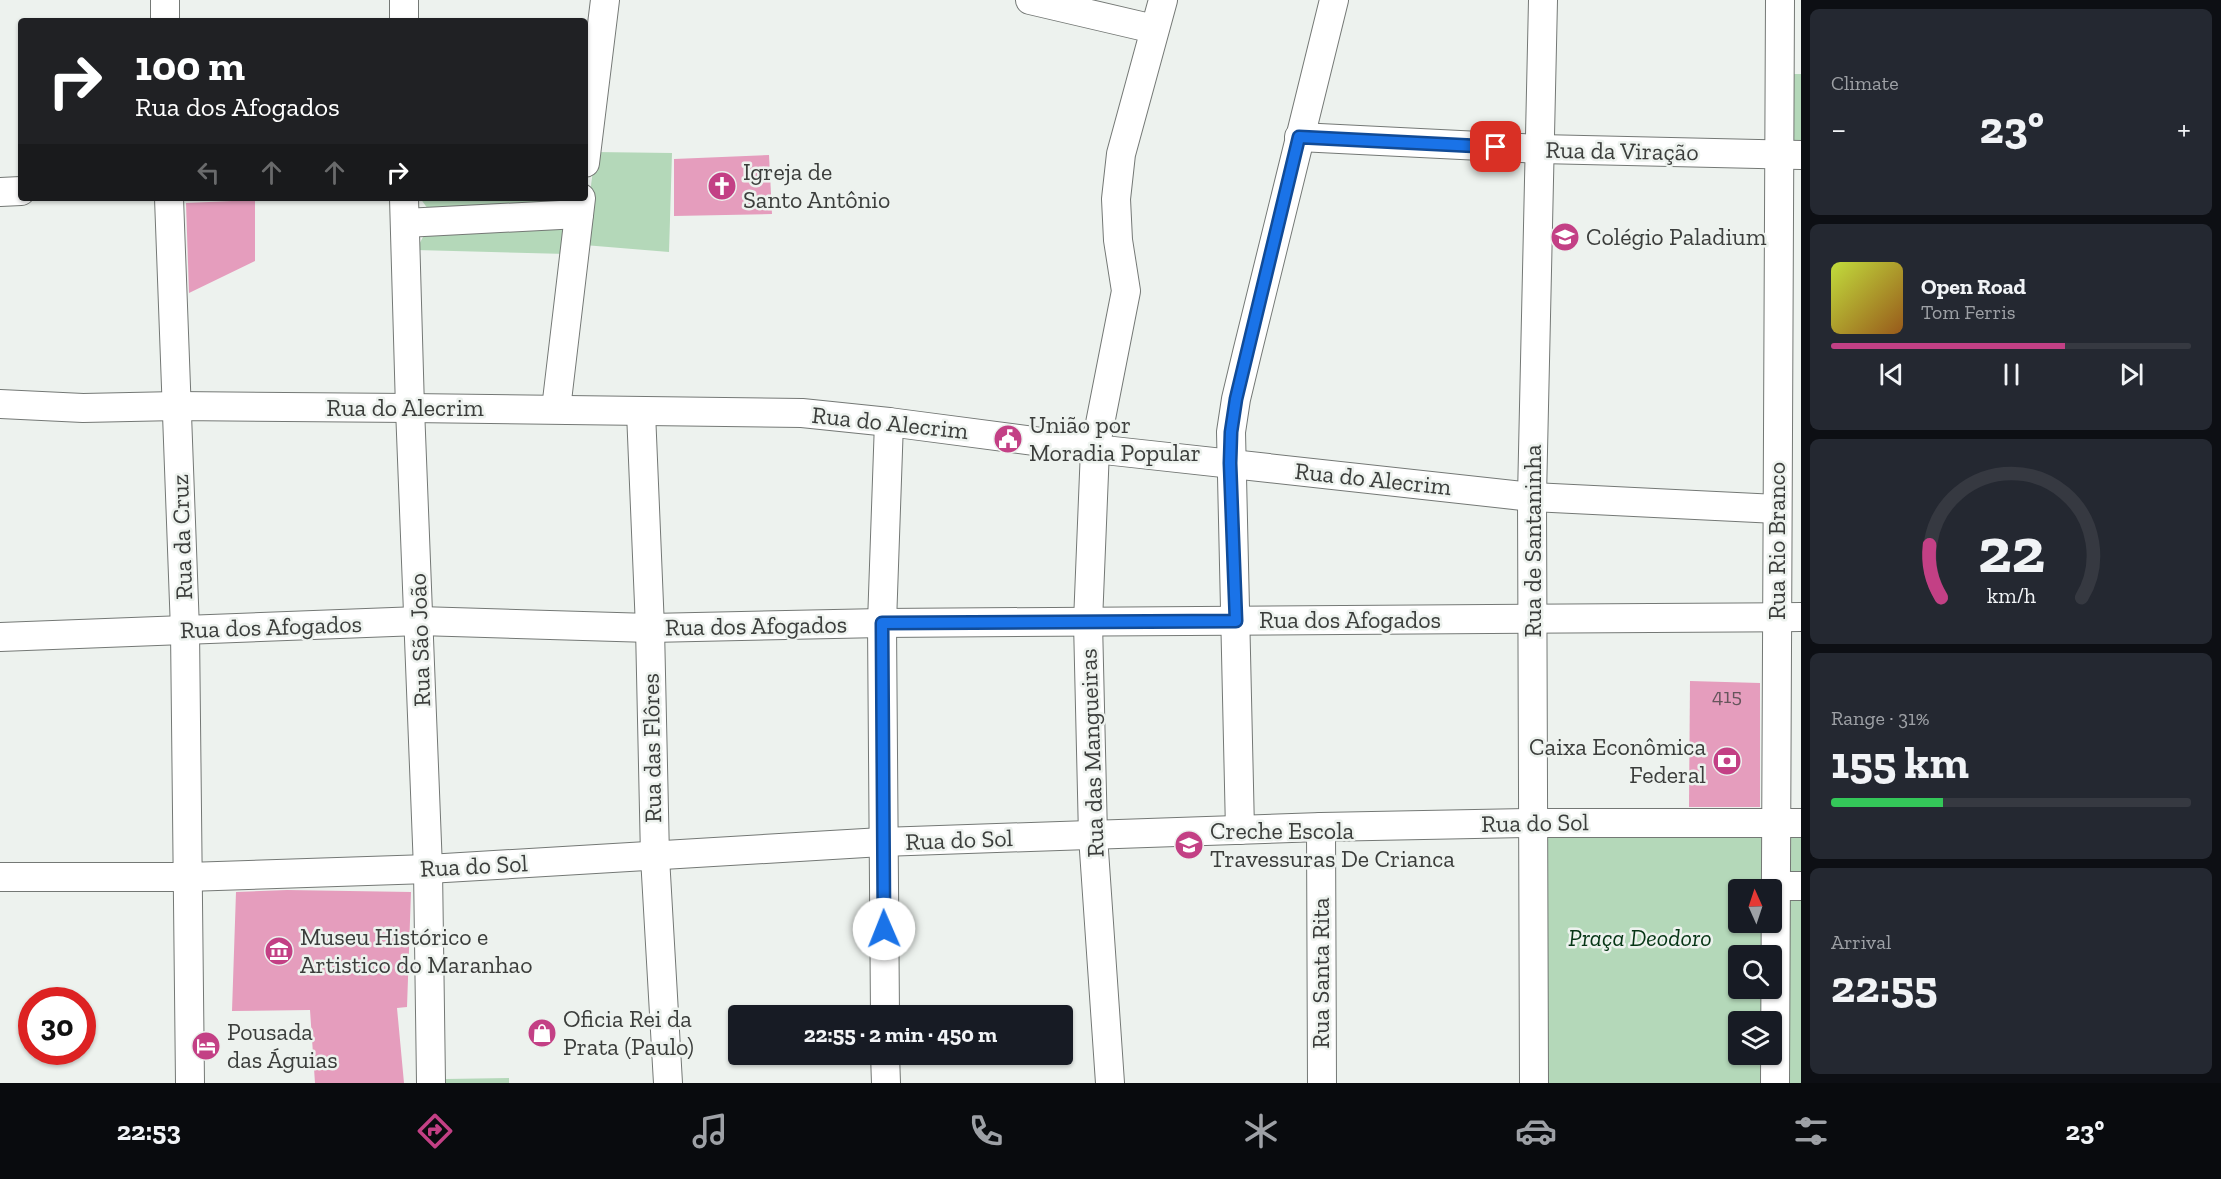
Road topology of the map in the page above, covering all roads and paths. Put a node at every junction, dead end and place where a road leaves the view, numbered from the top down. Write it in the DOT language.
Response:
graph roads {
  1 [pos="165,0"];
  2 [pos="404,0"];
  3 [pos="606,0"];
  4 [pos="1030,0"];
  5 [pos="1163,0"];
  6 [pos="1334,0"];
  7 [pos="1543,0"];
  8 [pos="1780,0"];
  9 [pos="165,18"];
  10 [pos="404,18"];
  11 [pos="1154,29"];
  12 [pos="1790,66"];
  13 [pos="1299,137"];
  14 [pos="588,140"];
  15 [pos="1540,149"];
  16 [pos="1790,154"];
  17 [pos="18,190"];
  18 [pos="0,192"];
  19 [pos="169,201"];
  20 [pos="580,206"];
  21 [pos="404,211"];
  22 [pos="0,404"];
  23 [pos="177,406"];
  24 [pos="410,408"];
  25 [pos="556,409"];
  26 [pos="641,412"];
  27 [pos="889,422"];
  28 [pos="1095,449"];
  29 [pos="1230,463"];
  30 [pos="1532,497"];
  31 [pos="1777,509"];
  32 [pos="1789,617"];
  33 [pos="1534,619"];
  34 [pos="419,621"];
  35 [pos="1088,621"];
  36 [pos="1236,621"];
  37 [pos="882,623"];
  38 [pos="650,628"];
  39 [pos="185,630"];
  40 [pos="0,637"];
  41 [pos="1788,822"];
  42 [pos="1532,823"];
  43 [pos="1322,827"];
  44 [pos="1240,830"];
  45 [pos="1093,836"];
  46 [pos="882,842"];
  47 [pos="655,857"];
  48 [pos="428,869"];
  49 [pos="0,877"];
  50 [pos="187,877"];
  51 [pos="1788,886"];
  52 [pos="885,1005"];
  53 [pos="885,1065"];
  54 [pos="190,1083"];
  55 [pos="431,1083"];
  56 [pos="668,1083"];
  57 [pos="886,1083"];
  58 [pos="1110,1083"];
  59 [pos="1322,1083"];
  60 [pos="1534,1083"];
  61 [pos="1775,1083"];
  1 -- 9 [label="street"];
  2 -- 10 [label="street"];
  3 -- 14 [label="street"];
  4 -- 11 [label="street"];
  5 -- 11 [label="street, Rua das Mangueiras"];
  6 -- 13 [label="street"];
  7 -- 15 [label="street, Rua de Santaninha"];
  8 -- 12 [label="street, Rua Rio Branco"];
  11 -- 28 [label="street, Rua das Mangueiras"];
  12 -- 16 [label="street, Rua Rio Branco"];
  13 -- 15 [label="street, Rua da Viração"];
  13 -- 29 [label="street"];
  15 -- 16 [label="street, Rua da Viração"];
  15 -- 30 [label="street, Rua de Santaninha"];
  16 -- 31 [label="street, Rua Rio Branco"];
  17 -- 18 [label="street"];
  19 -- 23 [label="street, Rua da Cruz"];
  20 -- 21 [label="street"];
  20 -- 25 [label="street"];
  21 -- 24 [label="street, Rua São João"];
  22 -- 23 [label="street, Rua do Alecrim"];
  23 -- 24 [label="street, Rua do Alecrim"];
  23 -- 39 [label="street, Rua da Cruz"];
  24 -- 25 [label="street, Rua do Alecrim"];
  24 -- 34 [label="street, Rua São João"];
  25 -- 26 [label="street, Rua do Alecrim"];
  26 -- 27 [label="street, Rua do Alecrim"];
  26 -- 38 [label="street, Rua das Flôres"];
  27 -- 28 [label="street, Rua do Alecrim"];
  27 -- 37 [label="street"];
  28 -- 29 [label="street, Rua do Alecrim"];
  28 -- 35 [label="street, Rua das Mangueiras"];
  29 -- 30 [label="street, Rua do Alecrim"];
  29 -- 36 [label="street"];
  30 -- 31 [label="street, Rua do Alecrim"];
  30 -- 33 [label="street, Rua de Santaninha"];
  31 -- 32 [label="street, Rua Rio Branco"];
  32 -- 33 [label="street, Rua dos Afogados"];
  32 -- 41 [label="street, Rua Rio Branco"];
  33 -- 36 [label="street, Rua dos Afogados"];
  33 -- 42 [label="street, Rua de Santaninha"];
  34 -- 38 [label="street, Rua dos Afogados"];
  34 -- 39 [label="street, Rua dos Afogados"];
  34 -- 48 [label="street, Rua São João"];
  35 -- 36 [label="street, Rua dos Afogados"];
  35 -- 37 [label="street, Rua dos Afogados"];
  35 -- 45 [label="street, Rua das Mangueiras"];
  36 -- 44 [label="street"];
  37 -- 38 [label="street, Rua dos Afogados"];
  37 -- 46 [label="street"];
  38 -- 47 [label="street, Rua das Flôres"];
  39 -- 40 [label="street, Rua dos Afogados"];
  39 -- 50 [label="street, Rua da Cruz"];
  41 -- 42 [label="street, Rua do Sol"];
  41 -- 51 [label="street, Rua Rio Branco"];
  42 -- 43 [label="street, Rua do Sol"];
  42 -- 60 [label="street, Rua de Santaninha"];
  43 -- 44 [label="street, Rua do Sol"];
  43 -- 59 [label="street, Rua Santa Rita"];
  44 -- 45 [label="street, Rua do Sol"];
  45 -- 46 [label="street, Rua do Sol"];
  45 -- 58 [label="street, Rua das Mangueiras"];
  46 -- 47 [label="street, Rua do Sol"];
  46 -- 52 [label="street"];
  47 -- 48 [label="street, Rua do Sol"];
  47 -- 56 [label="street, Rua das Flôres"];
  48 -- 50 [label="street, Rua do Sol"];
  48 -- 55 [label="street, Rua São João"];
  49 -- 50 [label="street, Rua do Sol"];
  50 -- 54 [label="street, Rua da Cruz"];
  51 -- 61 [label="street, Rua Rio Branco"];
  53 -- 57 [label="street"];
}
